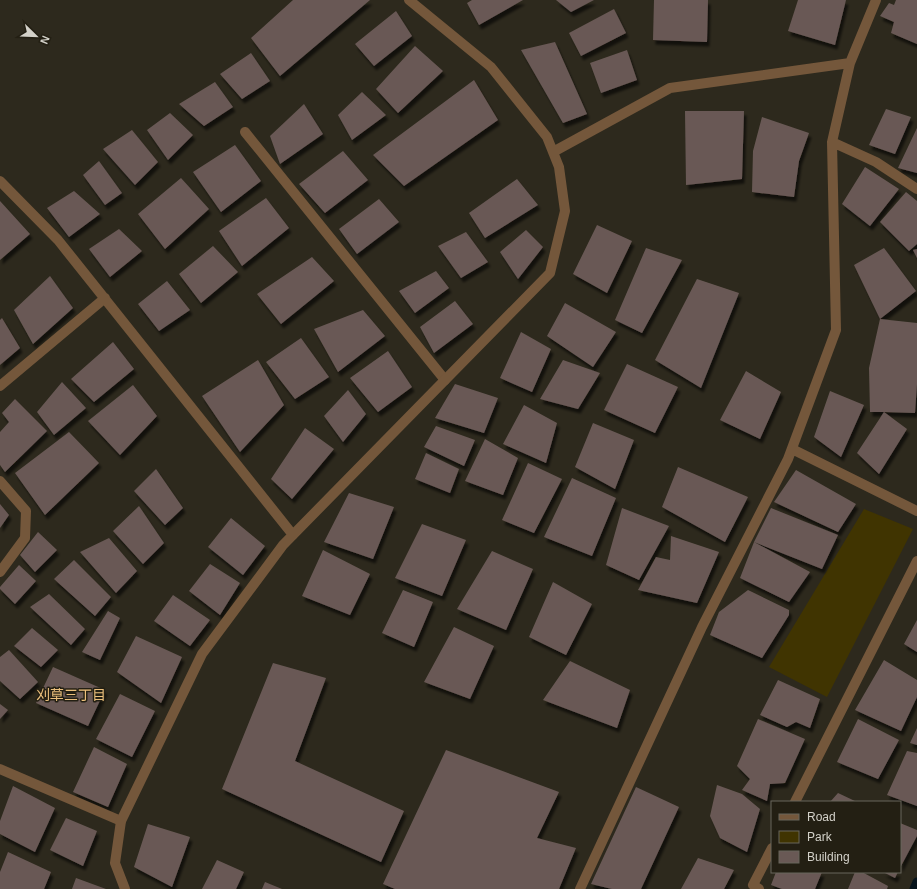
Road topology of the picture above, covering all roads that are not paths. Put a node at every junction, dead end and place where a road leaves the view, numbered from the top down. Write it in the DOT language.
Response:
graph roads {
  1 [pos="409,0"];
  2 [pos="876,0"];
  3 [pos="850,63"];
  4 [pos="245,132"];
  5 [pos="832,142"];
  6 [pos="553,152"];
  7 [pos="0,181"];
  8 [pos="917,189"];
  9 [pos="104,298"];
  10 [pos="445,380"];
  11 [pos="0,386"];
  12 [pos="792,449"];
  13 [pos="0,481"];
  14 [pos="917,511"];
  15 [pos="293,535"];
  16 [pos="917,561"];
  17 [pos="0,572"];
  18 [pos="0,769"];
  19 [pos="796,801"];
  20 [pos="121,821"];
  21 [pos="771,850"];
  22 [pos="125,889"];
  23 [pos="580,889"];
  24 [pos="759,889"];
  1 -- 6 [label="street"];
  2 -- 3 [label="street"];
  3 -- 5 [label="street"];
  3 -- 6 [label="street"];
  4 -- 10 [label="street"];
  5 -- 8 [label="street"];
  5 -- 12 [label="street"];
  6 -- 10 [label="street"];
  7 -- 9 [label="street"];
  9 -- 11 [label="street"];
  9 -- 15 [label="street"];
  10 -- 15 [label="street"];
  12 -- 14 [label="street"];
  12 -- 23 [label="street"];
  13 -- 17 [label="street"];
  15 -- 20 [label="street"];
  16 -- 19 [label="street"];
  18 -- 20 [label="street"];
  20 -- 22 [label="street"];
  21 -- 24 [label="street"];
}
